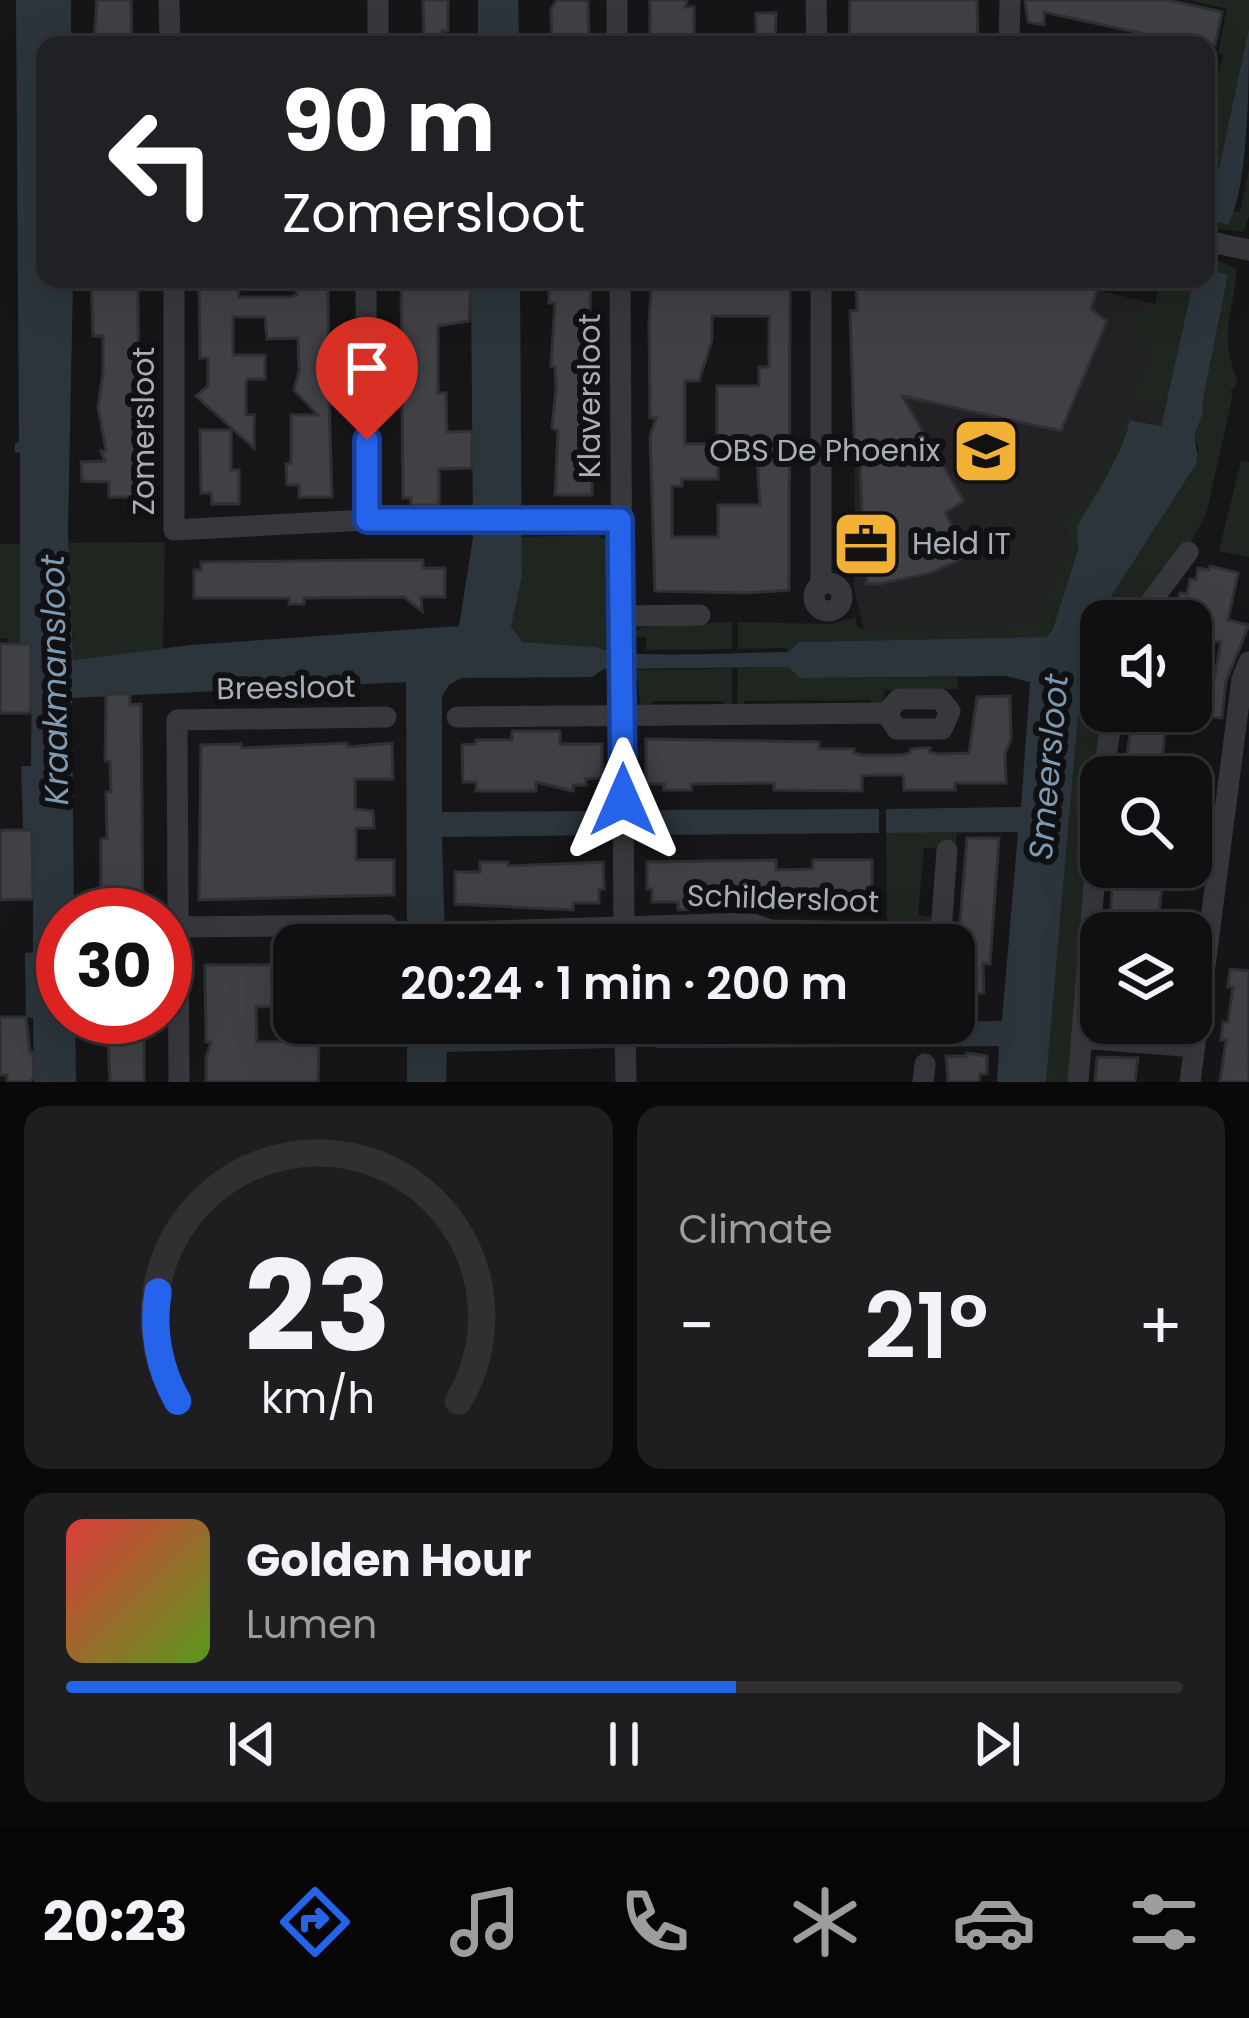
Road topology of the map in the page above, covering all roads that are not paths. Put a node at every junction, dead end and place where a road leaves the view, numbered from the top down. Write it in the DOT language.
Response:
graph roads {
  1 [pos="169,0"];
  2 [pos="377,0"];
  3 [pos="617,0"];
  4 [pos="816,0"];
  5 [pos="1010,0"];
  6 [pos="170,36"];
  7 [pos="378,36"];
  8 [pos="617,36"];
  9 [pos="817,36"];
  10 [pos="1009,36"];
  11 [pos="1215,243"];
  12 [pos="1249,250"];
  13 [pos="174,288"];
  14 [pos="366,288"];
  15 [pos="620,288"];
  16 [pos="821,288"];
  17 [pos="367,520"];
  18 [pos="620,520"];
  19 [pos="1188,552"];
  20 [pos="821,585"];
  21 [pos="1153,600"];
  22 [pos="700,615"];
  23 [pos="622,616"];
  24 [pos="1249,663"];
  25 [pos="886,713"];
  26 [pos="623,715"];
  27 [pos="457,716"];
  28 [pos="386,717"];
  29 [pos="1212,833"];
  30 [pos="1220,834"];
  31 [pos="947,850"];
  32 [pos="177,888"];
  33 [pos="624,924"];
  34 [pos="941,924"];
  35 [pos="273,926"];
  36 [pos="192,927"];
  37 [pos="179,1044"];
  38 [pos="625,1044"];
  39 [pos="1081,1044"];
  40 [pos="1161,1044"];
  41 [pos="1195,1047"];
  42 [pos="179,1082"];
  43 [pos="626,1082"];
  44 [pos="1078,1082"];
  45 [pos="1190,1082"];
  1 -- 6 [label="street"];
  2 -- 7 [label="street"];
  3 -- 8 [label="street"];
  4 -- 9 [label="street"];
  5 -- 10 [label="street"];
  11 -- 12 [label="street"];
  13 -- 17 [label="street, Zomersloot"];
  14 -- 17 [label="street"];
  15 -- 18 [label="street, Klaversloot"];
  16 -- 20 [label="street"];
  17 -- 18 [label="street, Zomersloot"];
  18 -- 23 [label="street, Klaversloot"];
  19 -- 21 [label="street"];
  22 -- 23 [label="street"];
  23 -- 26 [label="street, Klaversloot"];
  24 -- 30 [label="street"];
  25 -- 26 [label="street"];
  26 -- 27 [label="street"];
  26 -- 33 [label="street, Klaversloot"];
  28 -- 32 [label="street, Breesloot"];
  29 -- 30 [label="street"];
  30 -- 41 [label="street"];
  31 -- 34 [label="street, Schildersloot"];
  35 -- 36 [label="street"];
  37 -- 42 [label="street, Breesloot"];
  38 -- 43 [label="street"];
  39 -- 44 [label="street"];
  40 -- 41 [label="street"];
  41 -- 45 [label="street"];
}
